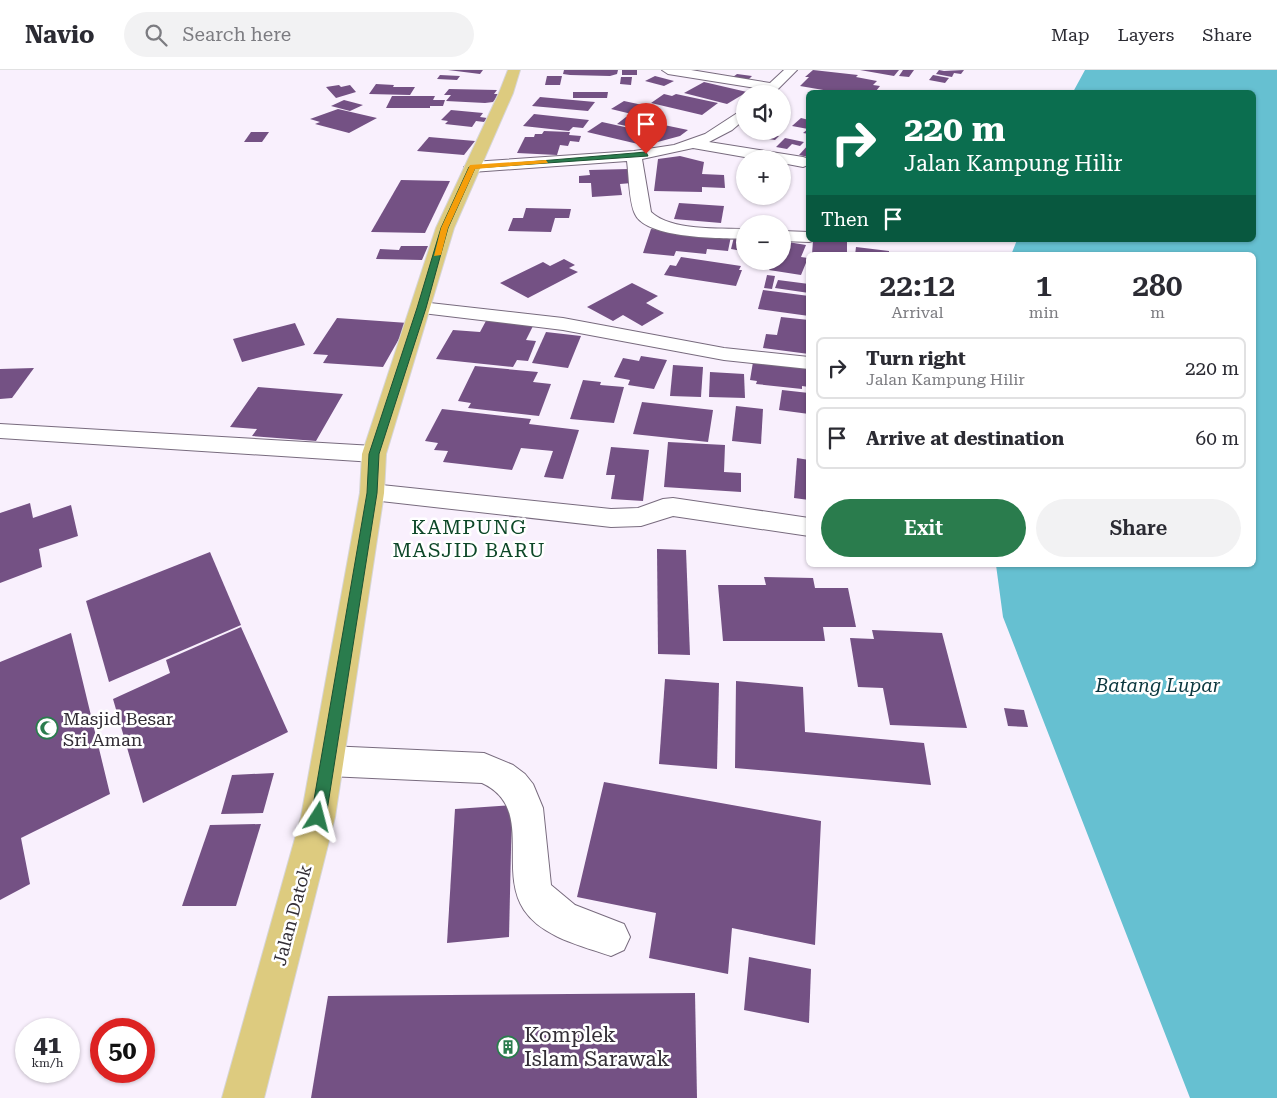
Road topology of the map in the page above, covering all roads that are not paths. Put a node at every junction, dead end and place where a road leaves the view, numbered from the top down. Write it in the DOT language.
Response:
graph roads {
  1 [pos="514,70"];
  2 [pos="668,70"];
  3 [pos="791,70"];
  4 [pos="743,85"];
  5 [pos="774,85"];
  6 [pos="736,120"];
  7 [pos="693,144"];
  8 [pos="634,156"];
  9 [pos="802,162"];
  10 [pos="472,167"];
  11 [pos="736,233"];
  12 [pos="791,236"];
  13 [pos="806,236"];
  14 [pos="422,308"];
  15 [pos="806,363"];
  16 [pos="0,431"];
  17 [pos="374,454"];
  18 [pos="372,493"];
  19 [pos="806,527"];
  20 [pos="328,762"];
  21 [pos="611,937"];
  22 [pos="244,1098"];
  1 -- 10 [label="main road, Jalan Datok"];
  2 -- 4 [label="street"];
  3 -- 5 [label="street"];
  6 -- 7 [label="street"];
  7 -- 8 [label="street"];
  7 -- 9 [label="street"];
  8 -- 10 [label="street"];
  8 -- 11 [label="street"];
  10 -- 14 [label="main road, Jalan Datok"];
  12 -- 13 [label="street"];
  14 -- 15 [label="street"];
  14 -- 17 [label="main road, Jalan Datok"];
  16 -- 17 [label="street"];
  17 -- 18 [label="main road, Jalan Datok"];
  18 -- 19 [label="street"];
  18 -- 20 [label="main road, Jalan Datok"];
  20 -- 21 [label="street"];
  20 -- 22 [label="main road, Jalan Datok"];
}
